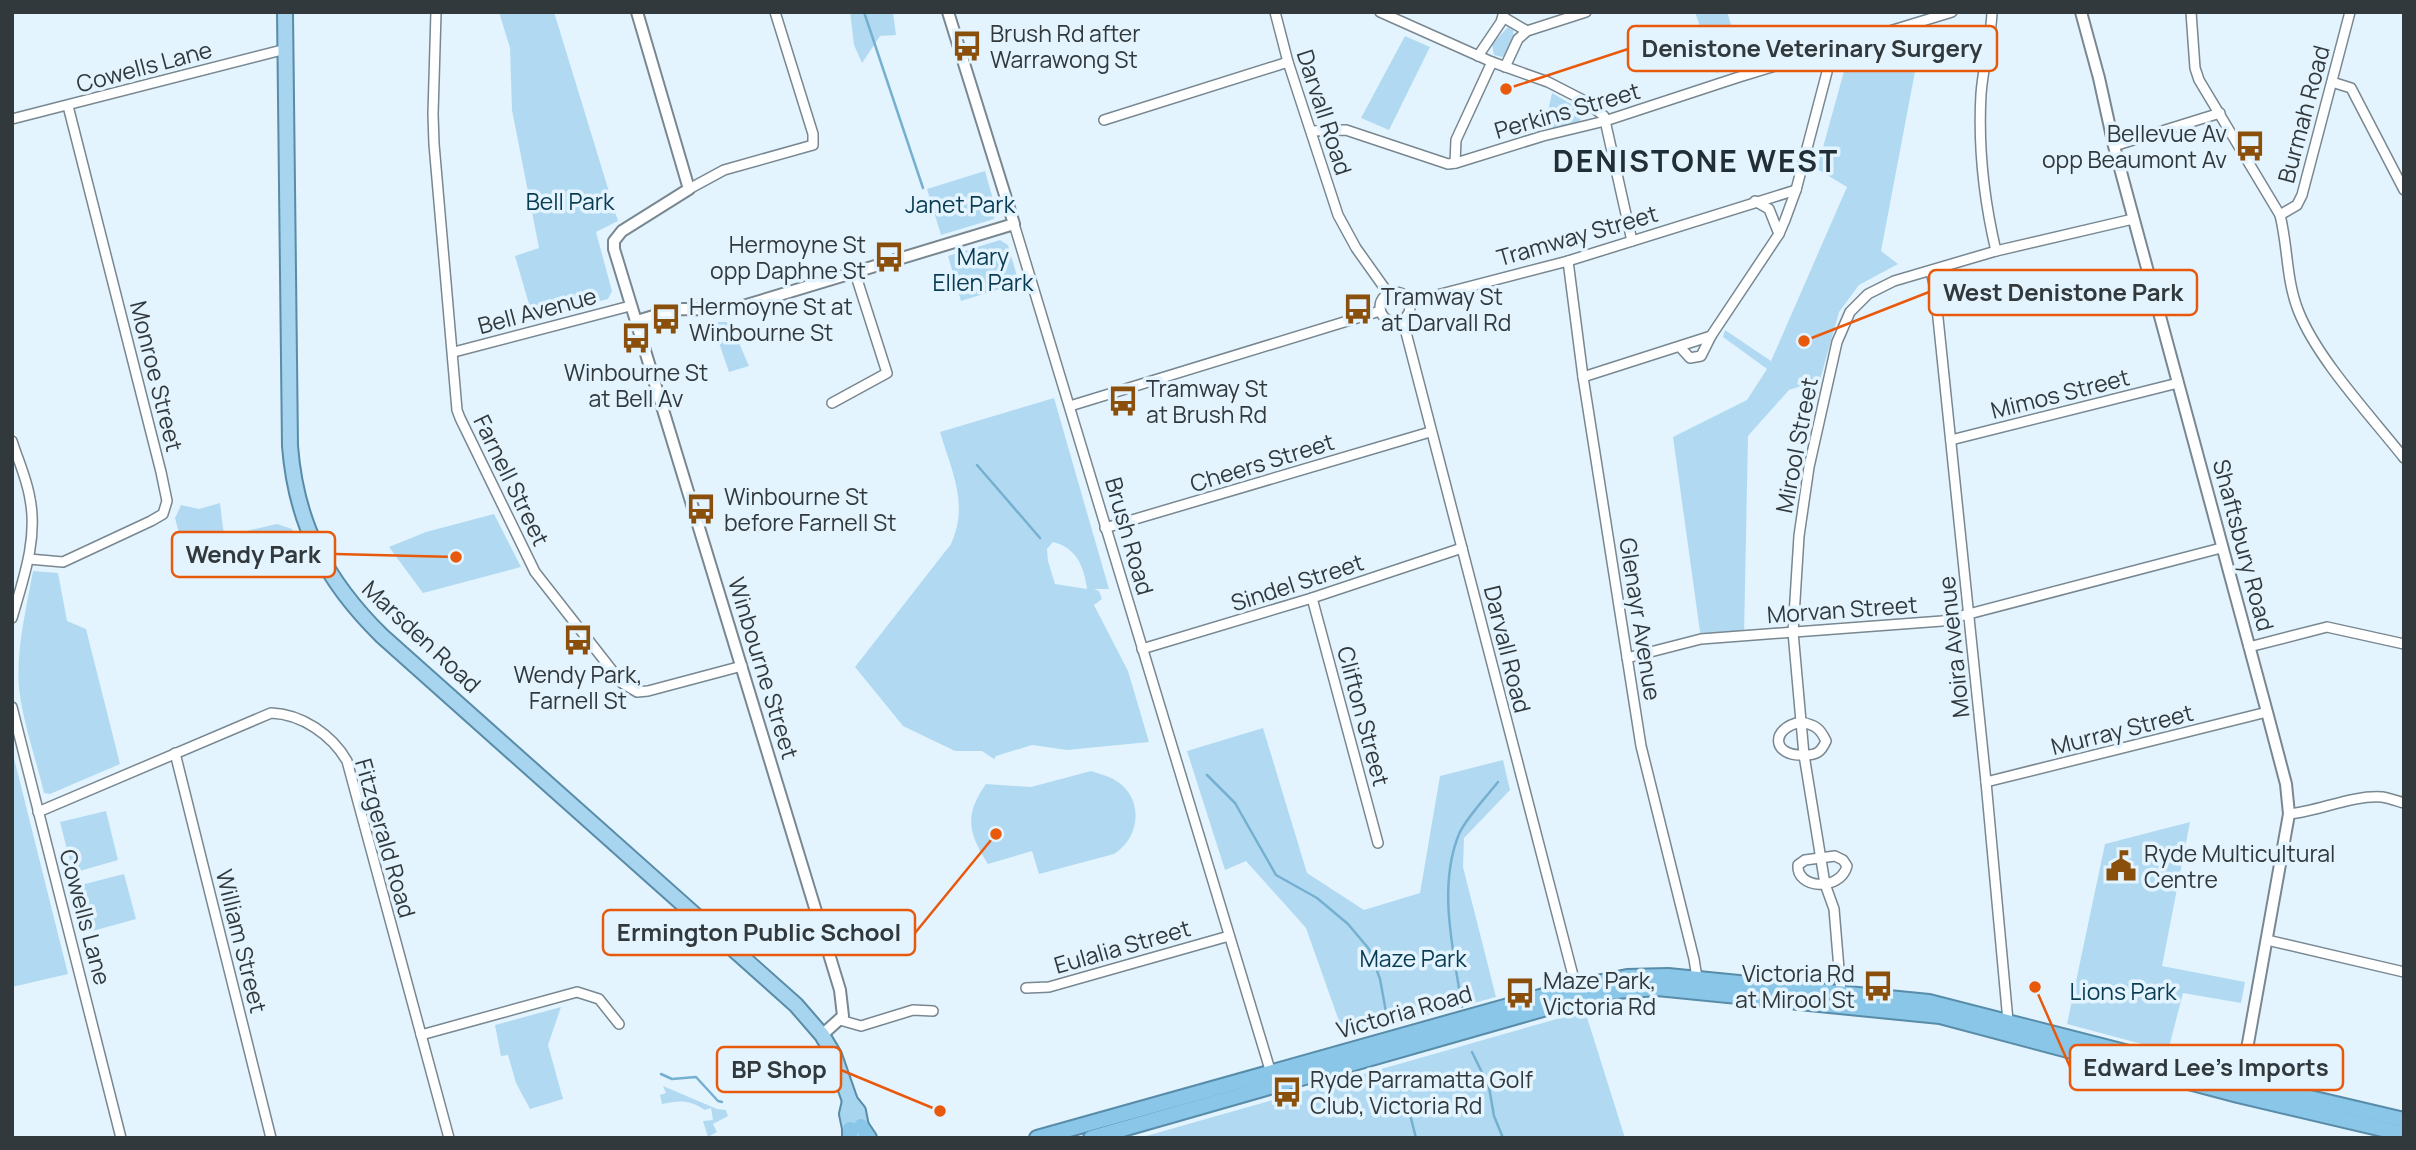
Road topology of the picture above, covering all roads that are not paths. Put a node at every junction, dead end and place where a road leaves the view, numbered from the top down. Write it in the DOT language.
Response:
graph roads {
  1 [pos="285,12"];
  2 [pos="436,12"];
  3 [pos="637,12"];
  4 [pos="775,12"];
  5 [pos="948,12"];
  6 [pos="1275,12"];
  7 [pos="1380,12"];
  8 [pos="1586,12"];
  9 [pos="1952,12"];
  10 [pos="1992,12"];
  11 [pos="2081,12"];
  12 [pos="2191,12"];
  13 [pos="2350,12"];
  14 [pos="1504,15"];
  15 [pos="1527,31"];
  16 [pos="286,49"];
  17 [pos="1823,51"];
  18 [pos="1478,55"];
  19 [pos="1288,62"];
  20 [pos="1492,62"];
  21 [pos="1505,67"];
  22 [pos="2332,82"];
  23 [pos="68,106"];
  24 [pos="2220,113"];
  25 [pos="12,119"];
  26 [pos="1104,120"];
  27 [pos="1605,121"];
  28 [pos="1312,131"];
  29 [pos="2114,146"];
  30 [pos="1455,163"];
  31 [pos="689,189"];
  32 [pos="1796,190"];
  33 [pos="2404,190"];
  34 [pos="1755,201"];
  35 [pos="2280,215"];
  36 [pos="2133,219"];
  37 [pos="1014,224"];
  38 [pos="1779,233"];
  39 [pos="1632,241"];
  40 [pos="1996,251"];
  41 [pos="1568,261"];
  42 [pos="1931,271"];
  43 [pos="855,273"];
  44 [pos="1388,293"];
  45 [pos="1410,302"];
  46 [pos="631,306"];
  47 [pos="1380,311"];
  48 [pos="638,321"];
  49 [pos="1403,321"];
  50 [pos="1711,336"];
  51 [pos="1680,347"];
  52 [pos="454,352"];
  53 [pos="1583,377"];
  54 [pos="2178,383"];
  55 [pos="832,403"];
  56 [pos="1070,406"];
  57 [pos="1430,432"];
  58 [pos="1951,440"];
  59 [pos="13,444"];
  60 [pos="2404,458"];
  61 [pos="1105,528"];
  62 [pos="1462,548"];
  63 [pos="2221,548"];
  64 [pos="29,559"];
  65 [pos="1312,598"];
  66 [pos="1968,614"];
  67 [pos="12,618"];
  68 [pos="1793,632"];
  69 [pos="2404,644"];
  70 [pos="2249,647"];
  71 [pos="1142,649"];
  72 [pos="1627,658"];
  73 [pos="742,666"];
  74 [pos="12,707"];
  75 [pos="2267,712"];
  76 [pos="1801,722"];
  77 [pos="175,753"];
  78 [pos="1804,755"];
  79 [pos="1986,782"];
  80 [pos="2404,803"];
  81 [pos="38,812"];
  82 [pos="2289,814"];
  83 [pos="1378,843"];
  84 [pos="1822,856"];
  85 [pos="1825,884"];
  86 [pos="1229,936"];
  87 [pos="2267,940"];
  88 [pos="2404,972"];
  89 [pos="1697,978"];
  90 [pos="1576,987"];
  91 [pos="1026,988"];
  92 [pos="1841,993"];
  93 [pos="933,1011"];
  94 [pos="839,1020"];
  95 [pos="2008,1021"];
  96 [pos="619,1024"];
  97 [pos="421,1035"];
  98 [pos="822,1035"];
  99 [pos="1271,1073"];
  100 [pos="2240,1088"];
  101 [pos="2404,1120"];
  102 [pos="858,1134"];
  103 [pos="2404,1134"];
  104 [pos="121,1138"];
  105 [pos="271,1138"];
  106 [pos="449,1138"];
  107 [pos="1037,1138"];
  108 [pos="1091,1138"];
  1 -- 16 [label="main road, Marsden Road"];
  2 -- 52 [label="street, Farnell Street"];
  3 -- 31 [label="street"];
  4 -- 31 [label="street"];
  5 -- 37 [label="street, Brush Road"];
  6 -- 19 [label="street, Darvall Road"];
  7 -- 18 [label="street"];
  8 -- 15 [label="street"];
  9 -- 17 [label="street, Perkins Street"];
  10 -- 40 [label="street"];
  11 -- 29 [label="street, Shaftsbury Road"];
  12 -- 24 [label="street"];
  13 -- 22 [label="street, Burmah Road"];
  14 -- 15 [label="street"];
  14 -- 18 [label="street"];
  15 -- 21 [label="street"];
  16 -- 23 [label="street, Cowells Lane"];
  16 -- 98 [label="main road, Marsden Road"];
  17 -- 27 [label="street, Perkins Street"];
  17 -- 32 [label="street"];
  18 -- 20 [label="street"];
  19 -- 26 [label="street"];
  19 -- 28 [label="street, Darvall Road"];
  20 -- 21 [label="street"];
  20 -- 30 [label="street"];
  21 -- 27 [label="street"];
  22 -- 33 [label="street"];
  22 -- 35 [label="street, Burmah Road"];
  23 -- 25 [label="street, Cowells Lane"];
  23 -- 64 [label="street, Monroe Street"];
  24 -- 29 [label="street"];
  24 -- 35 [label="street"];
  27 -- 30 [label="street, Perkins Street"];
  27 -- 39 [label="street"];
  28 -- 30 [label="street"];
  28 -- 44 [label="street, Darvall Road"];
  29 -- 36 [label="street, Shaftsbury Road"];
  31 -- 46 [label="street, Winbourne Street"];
  32 -- 34 [label="street, Tramway Street"];
  32 -- 38 [label="street"];
  34 -- 38 [label="street"];
  34 -- 39 [label="street, Tramway Street"];
  35 -- 60 [label="street"];
  36 -- 40 [label="street, Mirool Street"];
  36 -- 54 [label="street, Shaftsbury Road"];
  37 -- 43 [label="street"];
  37 -- 56 [label="street, Brush Road"];
  38 -- 50 [label="street"];
  39 -- 41 [label="street, Tramway Street"];
  40 -- 42 [label="street, Mirool Street"];
  41 -- 45 [label="street, Tramway Street"];
  41 -- 53 [label="street, Glenayr Avenue"];
  42 -- 58 [label="street, Moira Avenue"];
  42 -- 68 [label="street, Mirool Street"];
  43 -- 48 [label="street"];
  43 -- 55 [label="street"];
  44 -- 45 [label="street"];
  44 -- 47 [label="street"];
  45 -- 49 [label="street"];
  46 -- 48 [label="street, Winbourne Street"];
  46 -- 52 [label="street, Bell Avenue"];
  47 -- 49 [label="street"];
  47 -- 56 [label="street"];
  48 -- 73 [label="street, Winbourne Street"];
  49 -- 57 [label="street, Darvall Road"];
  50 -- 51 [label="street"];
  50 -- 51 [label="street"];
  51 -- 53 [label="street"];
  52 -- 73 [label="street, Farnell Street"];
  53 -- 72 [label="street, Glenayr Avenue"];
  54 -- 58 [label="street, Mimos Street"];
  54 -- 63 [label="street, Shaftsbury Road"];
  56 -- 61 [label="street, Brush Road"];
  57 -- 61 [label="street, Cheers Street"];
  57 -- 62 [label="street, Darvall Road"];
  58 -- 66 [label="street, Moira Avenue"];
  59 -- 64 [label="street"];
  61 -- 71 [label="street, Brush Road"];
  62 -- 65 [label="street, Sindel Street"];
  62 -- 90 [label="street, Darvall Road"];
  63 -- 66 [label="street, Morvan Street"];
  63 -- 70 [label="street, Shaftsbury Road"];
  64 -- 67 [label="street"];
  65 -- 71 [label="street, Sindel Street"];
  65 -- 83 [label="street, Clifton Street"];
  66 -- 68 [label="street, Morvan Street"];
  66 -- 79 [label="street, Moira Avenue"];
  68 -- 72 [label="street, Morvan Street"];
  68 -- 76 [label="street, Mirool Street"];
  69 -- 70 [label="street"];
  70 -- 75 [label="street, Shaftsbury Road"];
  71 -- 86 [label="street, Brush Road"];
  72 -- 89 [label="street, Glenayr Avenue"];
  73 -- 94 [label="street, Winbourne Street"];
  74 -- 81 [label="street, Cowells Lane"];
  75 -- 79 [label="street, Murray Street"];
  75 -- 82 [label="street, Shaftsbury Road"];
  76 -- 78 [label="street, Mirool Street"];
  76 -- 78 [label="street"];
  76 -- 78 [label="street"];
  77 -- 81 [label="street, Fitzgerald Road"];
  77 -- 97 [label="street, Fitzgerald Road"];
  77 -- 105 [label="street, William Street"];
  78 -- 84 [label="street, Mirool Street"];
  79 -- 95 [label="street, Moira Avenue"];
  80 -- 82 [label="street"];
  81 -- 104 [label="street, Cowells Lane"];
  82 -- 87 [label="street, Shaftsbury Road"];
  84 -- 85 [label="street, Mirool Street"];
  84 -- 85 [label="street"];
  84 -- 85 [label="street"];
  85 -- 92 [label="street, Mirool Street"];
  86 -- 91 [label="street, Eulalia Street"];
  86 -- 99 [label="street, Brush Road"];
  87 -- 88 [label="street"];
  87 -- 100 [label="street, Shaftsbury Road"];
  89 -- 90 [label="highway, Victoria Road"];
  89 -- 92 [label="highway, Victoria Road"];
  90 -- 99 [label="highway, Victoria Road"];
  92 -- 95 [label="highway, Victoria Road"];
  93 -- 94 [label="street"];
  94 -- 98 [label="street"];
  95 -- 100 [label="highway, Victoria Road"];
  96 -- 97 [label="street"];
  97 -- 106 [label="street, Fitzgerald Road"];
  98 -- 102 [label="main road, Marsden Road"];
  99 -- 107 [label="highway, Victoria Road"];
  100 -- 101 [label="highway, Victoria Road"];
  100 -- 103 [label="highway, Victoria Road"];
  100 -- 108 [label="highway, Victoria Road"];
}
